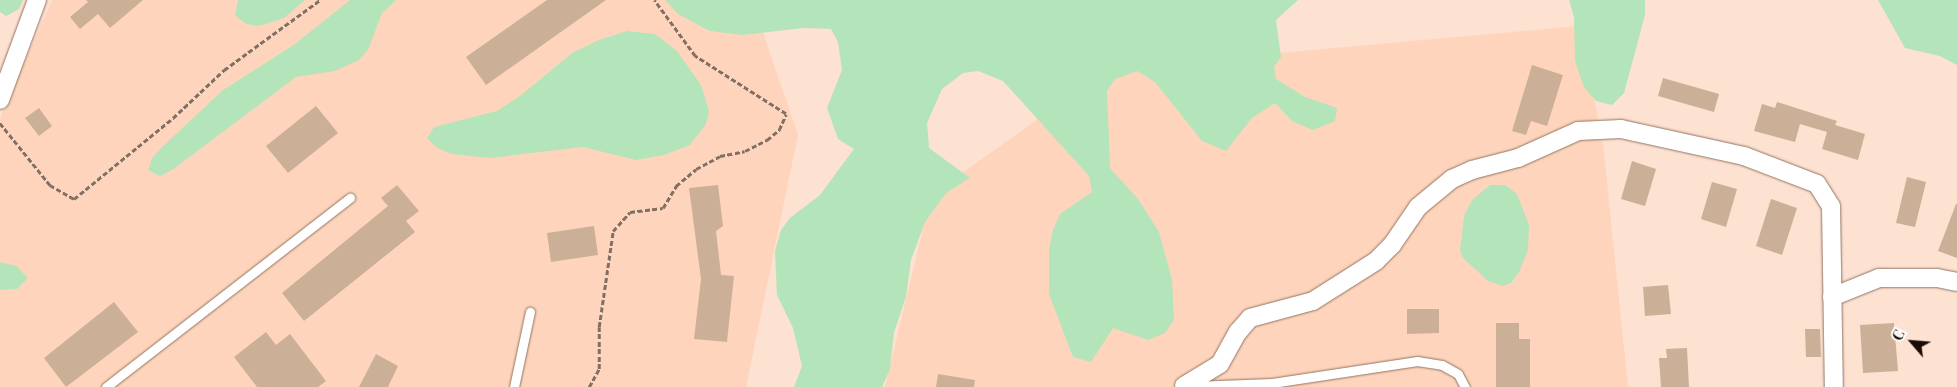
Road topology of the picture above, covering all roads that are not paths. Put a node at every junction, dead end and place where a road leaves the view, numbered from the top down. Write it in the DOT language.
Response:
graph roads {
  1 [pos="38,0"];
  2 [pos="0,100"];
  3 [pos="350,198"];
  4 [pos="1957,282"];
  5 [pos="1832,297"];
  6 [pos="530,312"];
  7 [pos="1183,386"];
  8 [pos="106,387"];
  9 [pos="514,387"];
  10 [pos="1465,387"];
  11 [pos="1834,387"];
  1 -- 2 [label="street"];
  3 -- 8 [label="lane"];
  4 -- 5 [label="street"];
  5 -- 7 [label="street"];
  5 -- 11 [label="street"];
  6 -- 9 [label="lane"];
  7 -- 10 [label="lane"];
}
